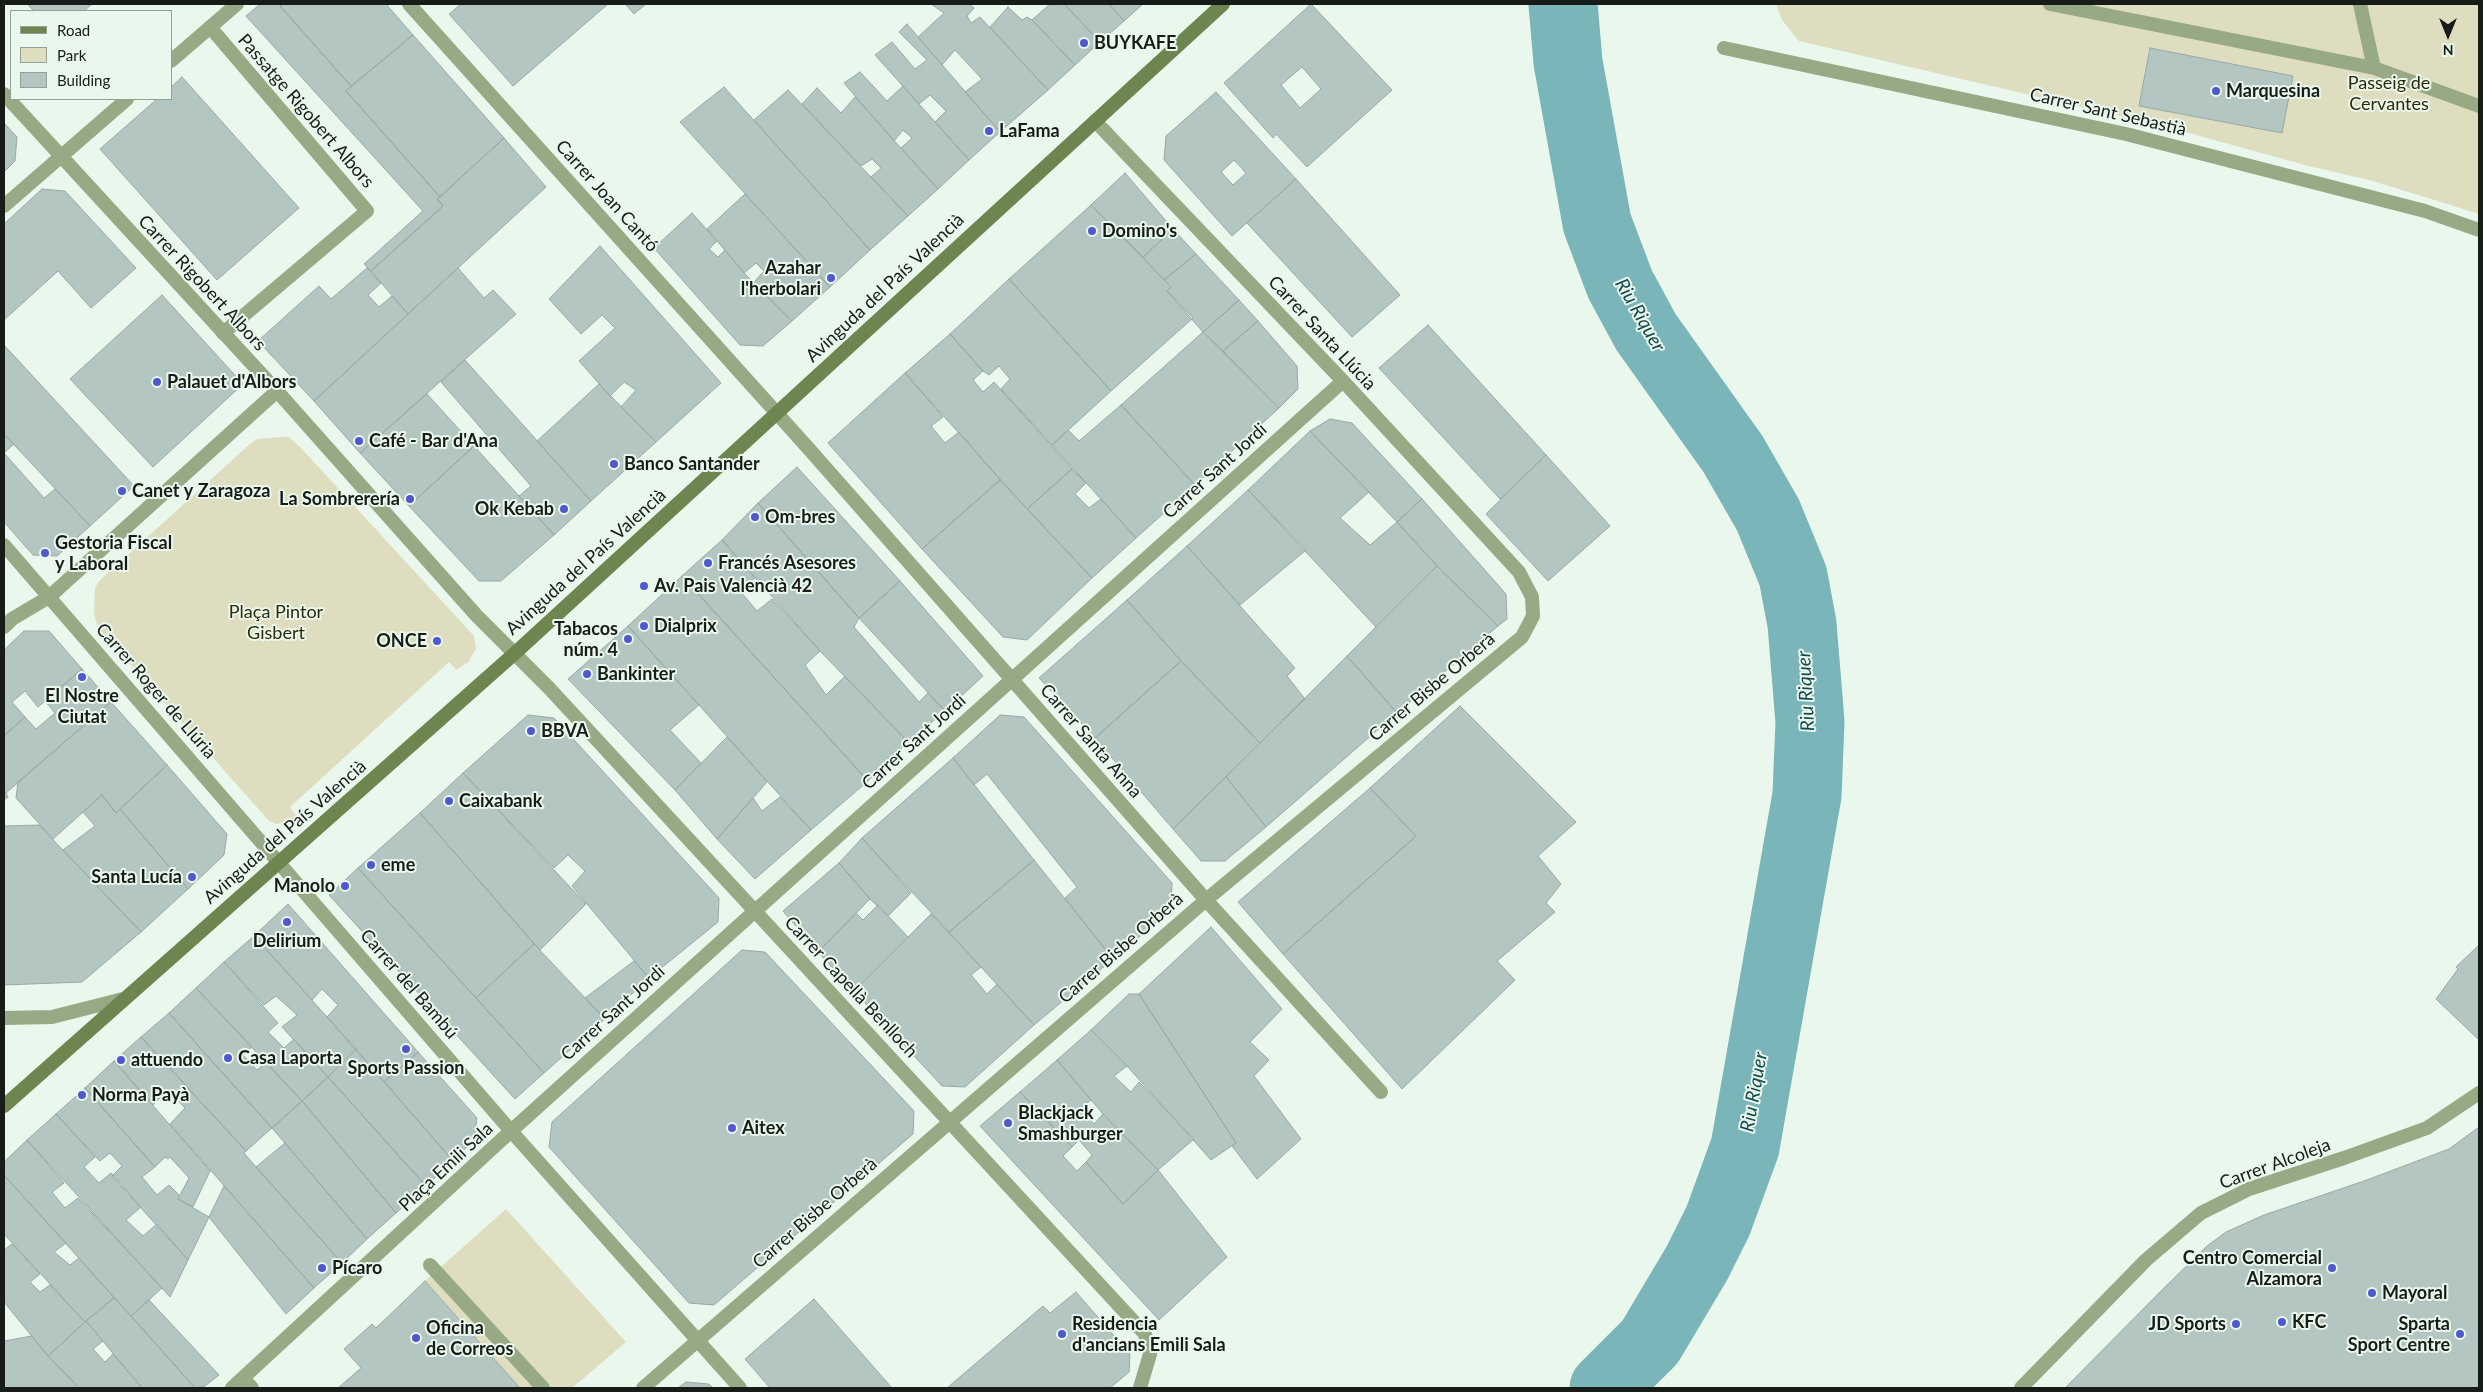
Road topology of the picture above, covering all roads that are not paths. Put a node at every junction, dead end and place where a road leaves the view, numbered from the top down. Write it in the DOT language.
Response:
graph roads {
  1 [pos="237,4"];
  2 [pos="409,4"];
  3 [pos="1224,4"];
  4 [pos="2050,4"];
  5 [pos="2360,4"];
  6 [pos="210,28"];
  7 [pos="1724,48"];
  8 [pos="172,60"];
  9 [pos="2374,68"];
  10 [pos="4,94"];
  11 [pos="126,100"];
  12 [pos="2479,106"];
  13 [pos="1095,121"];
  14 [pos="60,157"];
  15 [pos="4,206"];
  16 [pos="2479,230"];
  17 [pos="223,333"];
  18 [pos="1342,381"];
  19 [pos="277,391"];
  20 [pos="776,414"];
  21 [pos="4,545"];
  22 [pos="1519,572"];
  23 [pos="49,597"];
  24 [pos="4,627"];
  25 [pos="514,654"];
  26 [pos="1011,679"];
  27 [pos="279,862"];
  28 [pos="1206,900"];
  29 [pos="755,910"];
  30 [pos="123,999"];
  31 [pos="4,1018"];
  32 [pos="1381,1092"];
  33 [pos="2479,1093"];
  34 [pos="4,1106"];
  35 [pos="950,1122"];
  36 [pos="511,1131"];
  37 [pos="430,1265"];
  38 [pos="698,1340"];
  39 [pos="248,1383"];
  40 [pos="232,1388"];
  41 [pos="543,1388"];
  42 [pos="643,1388"];
  43 [pos="740,1388"];
  44 [pos="1140,1388"];
  45 [pos="2021,1388"];
  1 -- 6 [label="street"];
  2 -- 20 [label="street, Carrer Joan Cantó"];
  3 -- 13 [label="main road, Avinguda del País Valencià"];
  4 -- 9 [label="street"];
  5 -- 9 [label="street"];
  6 -- 8 [label="street"];
  6 -- 17 [label="street, Passatge Rigobert Albors"];
  7 -- 16 [label="street, Carrer Sant Sebastià"];
  9 -- 12 [label="street"];
  10 -- 14 [label="street, Carrer Rigobert Albors"];
  11 -- 14 [label="street"];
  13 -- 18 [label="street, Carrer Santa Llúcia"];
  13 -- 20 [label="main road, Avinguda del País Valencià"];
  14 -- 15 [label="street"];
  14 -- 17 [label="street, Carrer Rigobert Albors"];
  17 -- 19 [label="street, Carrer Rigobert Albors"];
  18 -- 22 [label="street, Carrer Santa Llúcia"];
  18 -- 26 [label="street, Carrer Sant Jordi"];
  19 -- 23 [label="street"];
  19 -- 25 [label="street, Carrer Rigobert Albors"];
  20 -- 25 [label="main road, Avinguda del País Valencià"];
  20 -- 26 [label="street, Carrer Santa Anna"];
  21 -- 23 [label="street, Carrer Roger de Llúria"];
  22 -- 28 [label="street, Carrer Bisbe Orberà"];
  23 -- 24 [label="street"];
  23 -- 27 [label="street, Carrer Roger de Llúria"];
  25 -- 27 [label="main road, Avinguda del País Valencià"];
  25 -- 29 [label="street, Carrer Capellà Benlloch"];
  26 -- 28 [label="street, Carrer Santa Anna"];
  26 -- 29 [label="street, Carrer Sant Jordi"];
  27 -- 30 [label="main road, Avinguda del País Valencià"];
  27 -- 36 [label="street, Carrer del Bambú"];
  28 -- 32 [label="street, Carrer Santa Anna"];
  28 -- 35 [label="street, Carrer Bisbe Orberà"];
  29 -- 35 [label="street, Carrer Capellà Benlloch"];
  29 -- 36 [label="street, Carrer Sant Jordi"];
  30 -- 31 [label="street, Avinguda del País Valencià"];
  30 -- 34 [label="main road, Avinguda del País Valencià"];
  33 -- 45 [label="street, Carrer Alcoleja"];
  35 -- 38 [label="street, Carrer Bisbe Orberà"];
  35 -- 44 [label="street, Carrer Capellà Benlloch"];
  36 -- 38 [label="street, Plaça Emili Sala"];
  36 -- 39 [label="street, Plaça Emili Sala"];
  37 -- 41 [label="street"];
  38 -- 42 [label="street"];
  38 -- 43 [label="street, Plaça Emili Sala"];
  39 -- 40 [label="street, Plaça Emili Sala"];
}
